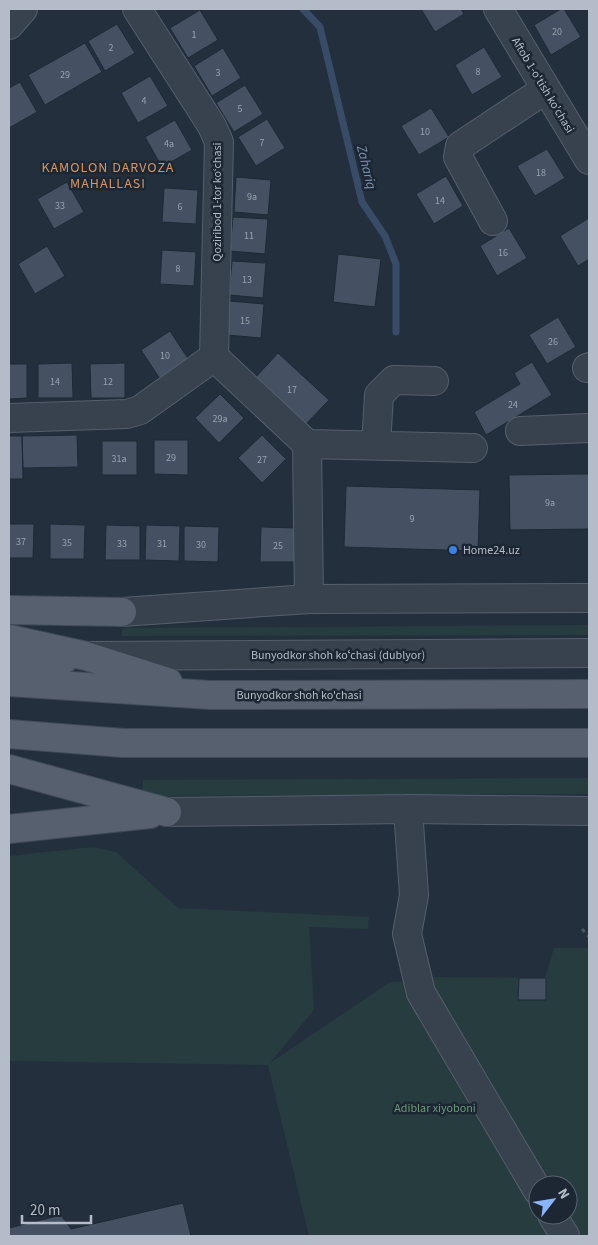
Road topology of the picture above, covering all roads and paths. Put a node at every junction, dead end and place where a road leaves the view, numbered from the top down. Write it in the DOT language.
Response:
graph roads {
  1 [pos="23,9"];
  2 [pos="137,9"];
  3 [pos="499,9"];
  4 [pos="9,25"];
  5 [pos="546,89"];
  6 [pos="589,160"];
  7 [pos="493,221"];
  8 [pos="214,357"];
  9 [pos="434,380"];
  10 [pos="9,418"];
  11 [pos="589,428"];
  12 [pos="520,431"];
  13 [pos="307,444"];
  14 [pos="376,445"];
  15 [pos="473,448"];
  16 [pos="589,598"];
  17 [pos="309,599"];
  18 [pos="9,610"];
  19 [pos="122,612"];
  20 [pos="9,639"];
  21 [pos="589,653"];
  22 [pos="86,656"];
  23 [pos="9,665"];
  24 [pos="9,682"];
  25 [pos="589,694"];
  26 [pos="210,695"];
  27 [pos="9,734"];
  28 [pos="589,743"];
  29 [pos="9,769"];
  30 [pos="408,809"];
  31 [pos="589,811"];
  32 [pos="167,812"];
  33 [pos="9,830"];
  34 [pos="582,929"];
  35 [pos="589,937"];
  36 [pos="529,1175"];
  37 [pos="558,1225"];
  38 [pos="565,1236"];
  1 -- 4 [label="street"];
  2 -- 8 [label="street, Qoziribod 1-tor ko‘chasi"];
  3 -- 5 [label="street, Aftob 1-o'tish ko'chasi"];
  5 -- 6 [label="street, Aftob 1-o'tish ko'chasi"];
  5 -- 7 [label="street"];
  8 -- 10 [label="street"];
  8 -- 13 [label="street"];
  9 -- 14 [label="street"];
  11 -- 12 [label="street"];
  13 -- 14 [label="street"];
  13 -- 17 [label="street"];
  14 -- 15 [label="street"];
  16 -- 17 [label="street"];
  17 -- 19 [label="street"];
  18 -- 19 [label="main road"];
  20 -- 22 [label="main road"];
  21 -- 22 [label="street, Bunyodkor shoh koʻchasi (dublyor)"];
  22 -- 23 [label="main road"];
  22 -- 26 [label="main road"];
  24 -- 26 [label="main road, Bunyodkor shoh ko'chasi"];
  25 -- 26 [label="main road, Bunyodkor shoh ko'chasi"];
  27 -- 28 [label="main road"];
  29 -- 32 [label="main road"];
  30 -- 31 [label="street"];
  30 -- 32 [label="street"];
  30 -- 36 [label="street"];
  32 -- 33 [label="main road"];
  34 -- 35 [label="path"];
  37 -- 38 [label="street"];
}
